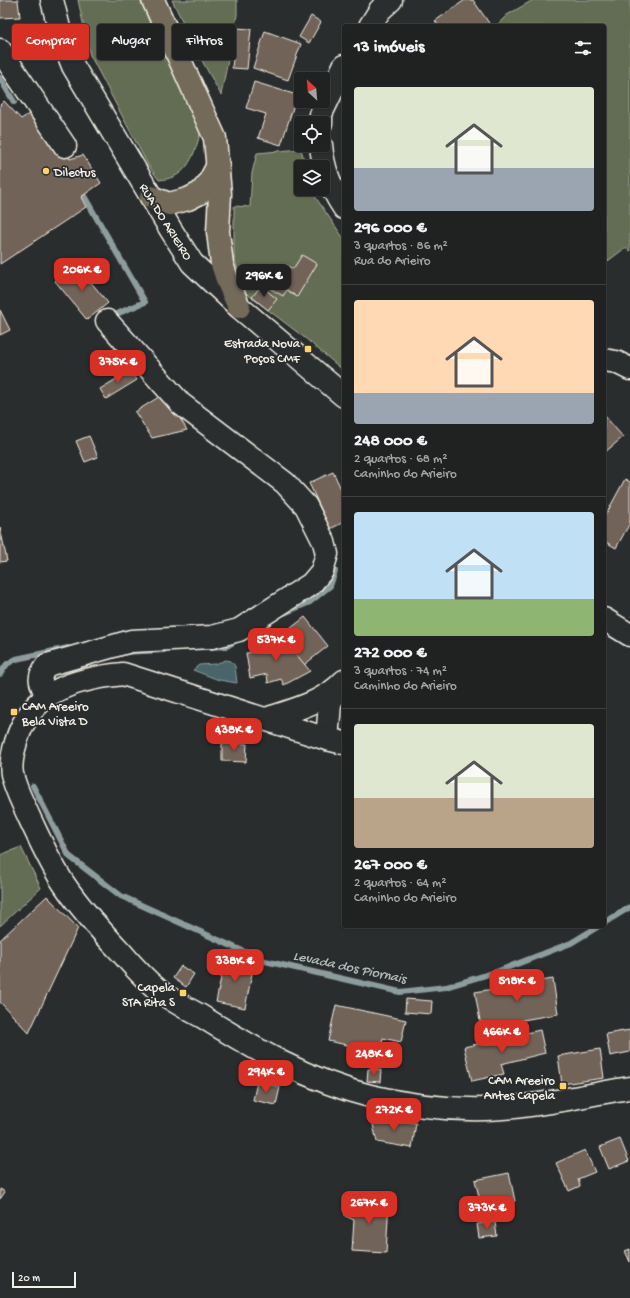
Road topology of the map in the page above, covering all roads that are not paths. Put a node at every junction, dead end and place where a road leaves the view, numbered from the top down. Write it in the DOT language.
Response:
graph roads {
  1 [pos="52,0"];
  2 [pos="153,0"];
  3 [pos="391,0"];
  4 [pos="371,24"];
  5 [pos="0,50"];
  6 [pos="342,70"];
  7 [pos="321,116"];
  8 [pos="65,146"];
  9 [pos="322,152"];
  10 [pos="218,165"];
  11 [pos="151,197"];
  12 [pos="342,205"];
  13 [pos="239,306"];
  14 [pos="107,321"];
  15 [pos="606,360"];
  16 [pos="630,369"];
  17 [pos="342,394"];
  18 [pos="606,620"];
  19 [pos="630,635"];
  20 [pos="340,686"];
  21 [pos="47,696"];
  22 [pos="266,719"];
  23 [pos="342,728"];
  24 [pos="336,741"];
  25 [pos="630,1088"];
  1 -- 11 [label="street, RUA DO ARIEIRO"];
  2 -- 10 [label="highway"];
  3 -- 4 [label="street"];
  5 -- 8 [label="street"];
  6 -- 7 [label="street"];
  9 -- 12 [label="street"];
  10 -- 11 [label="highway"];
  10 -- 13 [label="highway"];
  11 -- 13 [label="street, RUA DO ARIEIRO"];
  13 -- 17 [label="street, RUA DO ARIEIRO"];
  14 -- 21 [label="street"];
  15 -- 16 [label="street"];
  18 -- 19 [label="street"];
  20 -- 22 [label="street"];
  20 -- 24 [label="street"];
  21 -- 22 [label="street"];
  21 -- 25 [label="street"];
  22 -- 24 [label="street"];
  23 -- 24 [label="street"];
}
